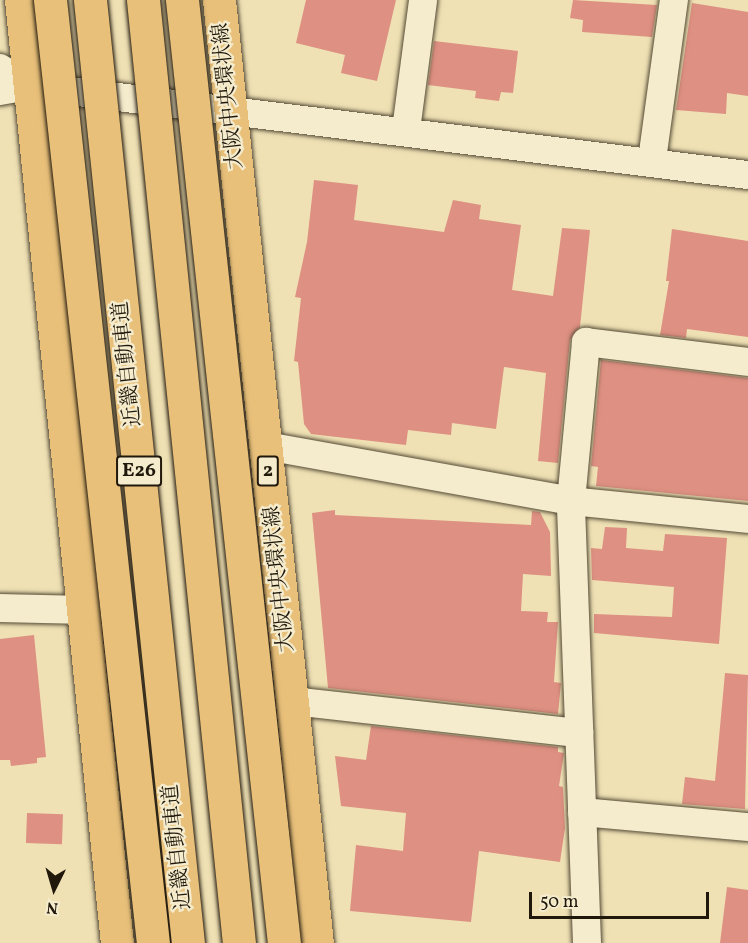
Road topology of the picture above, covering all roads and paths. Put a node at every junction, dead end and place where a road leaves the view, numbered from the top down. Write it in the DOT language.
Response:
graph roads {
  1 [pos="21,0"];
  2 [pos="50,0"];
  3 [pos="90,0"];
  4 [pos="143,0"];
  5 [pos="182,0"];
  6 [pos="219,0"];
  7 [pos="423,0"];
  8 [pos="674,0"];
  9 [pos="0,68"];
  10 [pos="14,89"];
  11 [pos="231,110"];
  12 [pos="406,130"];
  13 [pos="652,160"];
  14 [pos="748,175"];
  15 [pos="748,362"];
  16 [pos="266,446"];
  17 [pos="571,501"];
  18 [pos="748,519"];
  19 [pos="0,608"];
  20 [pos="83,610"];
  21 [pos="292,701"];
  22 [pos="579,733"];
  23 [pos="582,812"];
  24 [pos="748,827"];
  25 [pos="117,943"];
  26 [pos="153,943"];
  27 [pos="188,943"];
  28 [pos="239,943"];
  29 [pos="284,943"];
  30 [pos="317,943"];
  31 [pos="587,943"];
  1 -- 10 [label="main road"];
  2 -- 26 [label="main road, bridge"];
  3 -- 27 [label="main road, 近畿自動車道 / E26, bridge"];
  4 -- 28 [label="main road, E26, bridge"];
  5 -- 29 [label="main road, bridge"];
  6 -- 11 [label="main road, 大阪中央環状線 / 2"];
  7 -- 12 [label="street"];
  8 -- 13 [label="street"];
  9 -- 10 [label="street"];
  10 -- 11 [label="street"];
  10 -- 20 [label="main road"];
  11 -- 12 [label="street"];
  11 -- 16 [label="main road, 大阪中央環状線 / 2"];
  12 -- 13 [label="street"];
  13 -- 14 [label="street"];
  15 -- 17 [label="street"];
  16 -- 17 [label="street"];
  16 -- 21 [label="main road, 大阪中央環状線 / 2"];
  17 -- 18 [label="street"];
  17 -- 22 [label="street"];
  19 -- 20 [label="street"];
  20 -- 25 [label="main road"];
  21 -- 22 [label="street"];
  21 -- 30 [label="main road, 大阪中央環状線 / 2"];
  22 -- 23 [label="street"];
  23 -- 24 [label="street"];
  23 -- 31 [label="street"];
}
